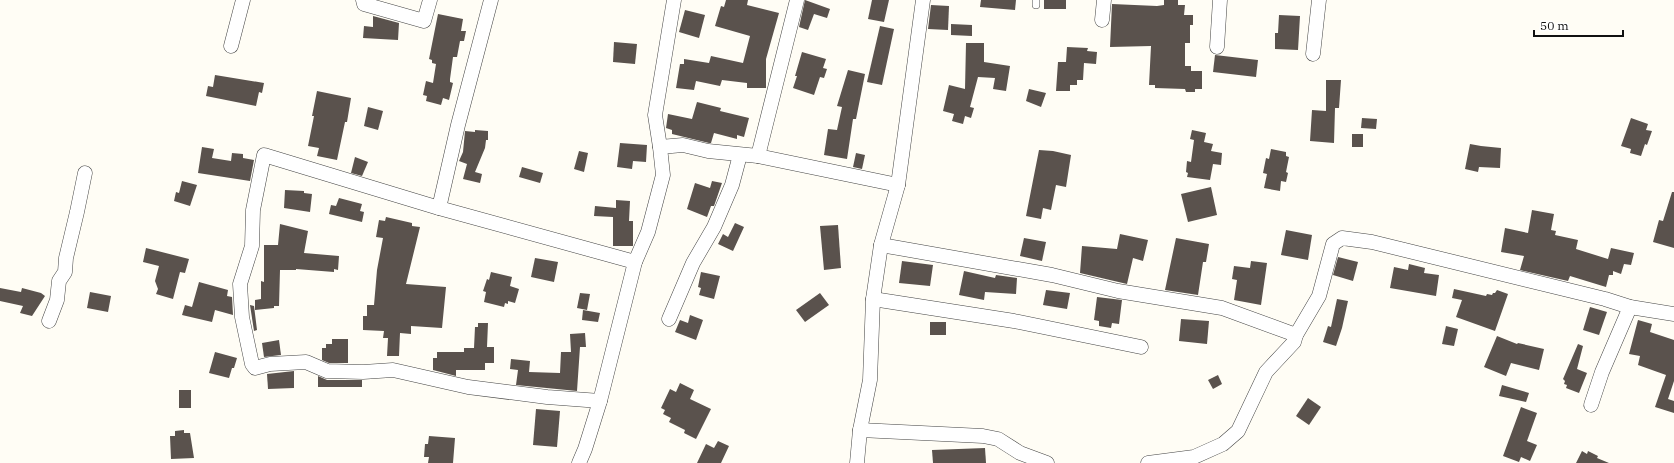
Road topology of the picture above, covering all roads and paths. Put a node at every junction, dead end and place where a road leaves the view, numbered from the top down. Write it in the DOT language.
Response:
graph roads {
  1 [pos="243,0"];
  2 [pos="363,0"];
  3 [pos="430,0"];
  4 [pos="491,0"];
  5 [pos="674,0"];
  6 [pos="797,0"];
  7 [pos="923,0"];
  8 [pos="1104,0"];
  9 [pos="1220,0"];
  10 [pos="1319,0"];
  11 [pos="1102,20"];
  12 [pos="230,46"];
  13 [pos="1217,47"];
  14 [pos="1313,54"];
  15 [pos="660,147"];
  16 [pos="740,155"];
  17 [pos="758,156"];
  18 [pos="84,173"];
  19 [pos="898,185"];
  20 [pos="439,208"];
  21 [pos="881,245"];
  22 [pos="635,262"];
  23 [pos="873,299"];
  24 [pos="1630,307"];
  25 [pos="1674,314"];
  26 [pos="669,319"];
  27 [pos="49,321"];
  28 [pos="1296,335"];
  29 [pos="1141,347"];
  30 [pos="600,401"];
  31 [pos="1591,405"];
  32 [pos="860,430"];
  33 [pos="579,463"];
  34 [pos="857,463"];
  35 [pos="1047,463"];
  36 [pos="1148,463"];
  1 -- 12 [label="street"];
  2 -- 3 [label="street"];
  4 -- 20 [label="street"];
  5 -- 15 [label="street"];
  6 -- 17 [label="street"];
  7 -- 19 [label="street"];
  8 -- 11 [label="street"];
  9 -- 13 [label="street"];
  10 -- 14 [label="street"];
  15 -- 16 [label="street"];
  15 -- 22 [label="street"];
  16 -- 17 [label="street"];
  16 -- 26 [label="street"];
  17 -- 19 [label="street"];
  18 -- 27 [label="street"];
  19 -- 21 [label="street"];
  20 -- 22 [label="street"];
  20 -- 30 [label="street"];
  21 -- 23 [label="street"];
  21 -- 28 [label="street"];
  22 -- 30 [label="street"];
  23 -- 29 [label="street"];
  23 -- 32 [label="street"];
  24 -- 25 [label="street"];
  24 -- 28 [label="street"];
  24 -- 31 [label="street"];
  28 -- 36 [label="street"];
  30 -- 33 [label="street"];
  32 -- 34 [label="street"];
  32 -- 35 [label="street"];
}
